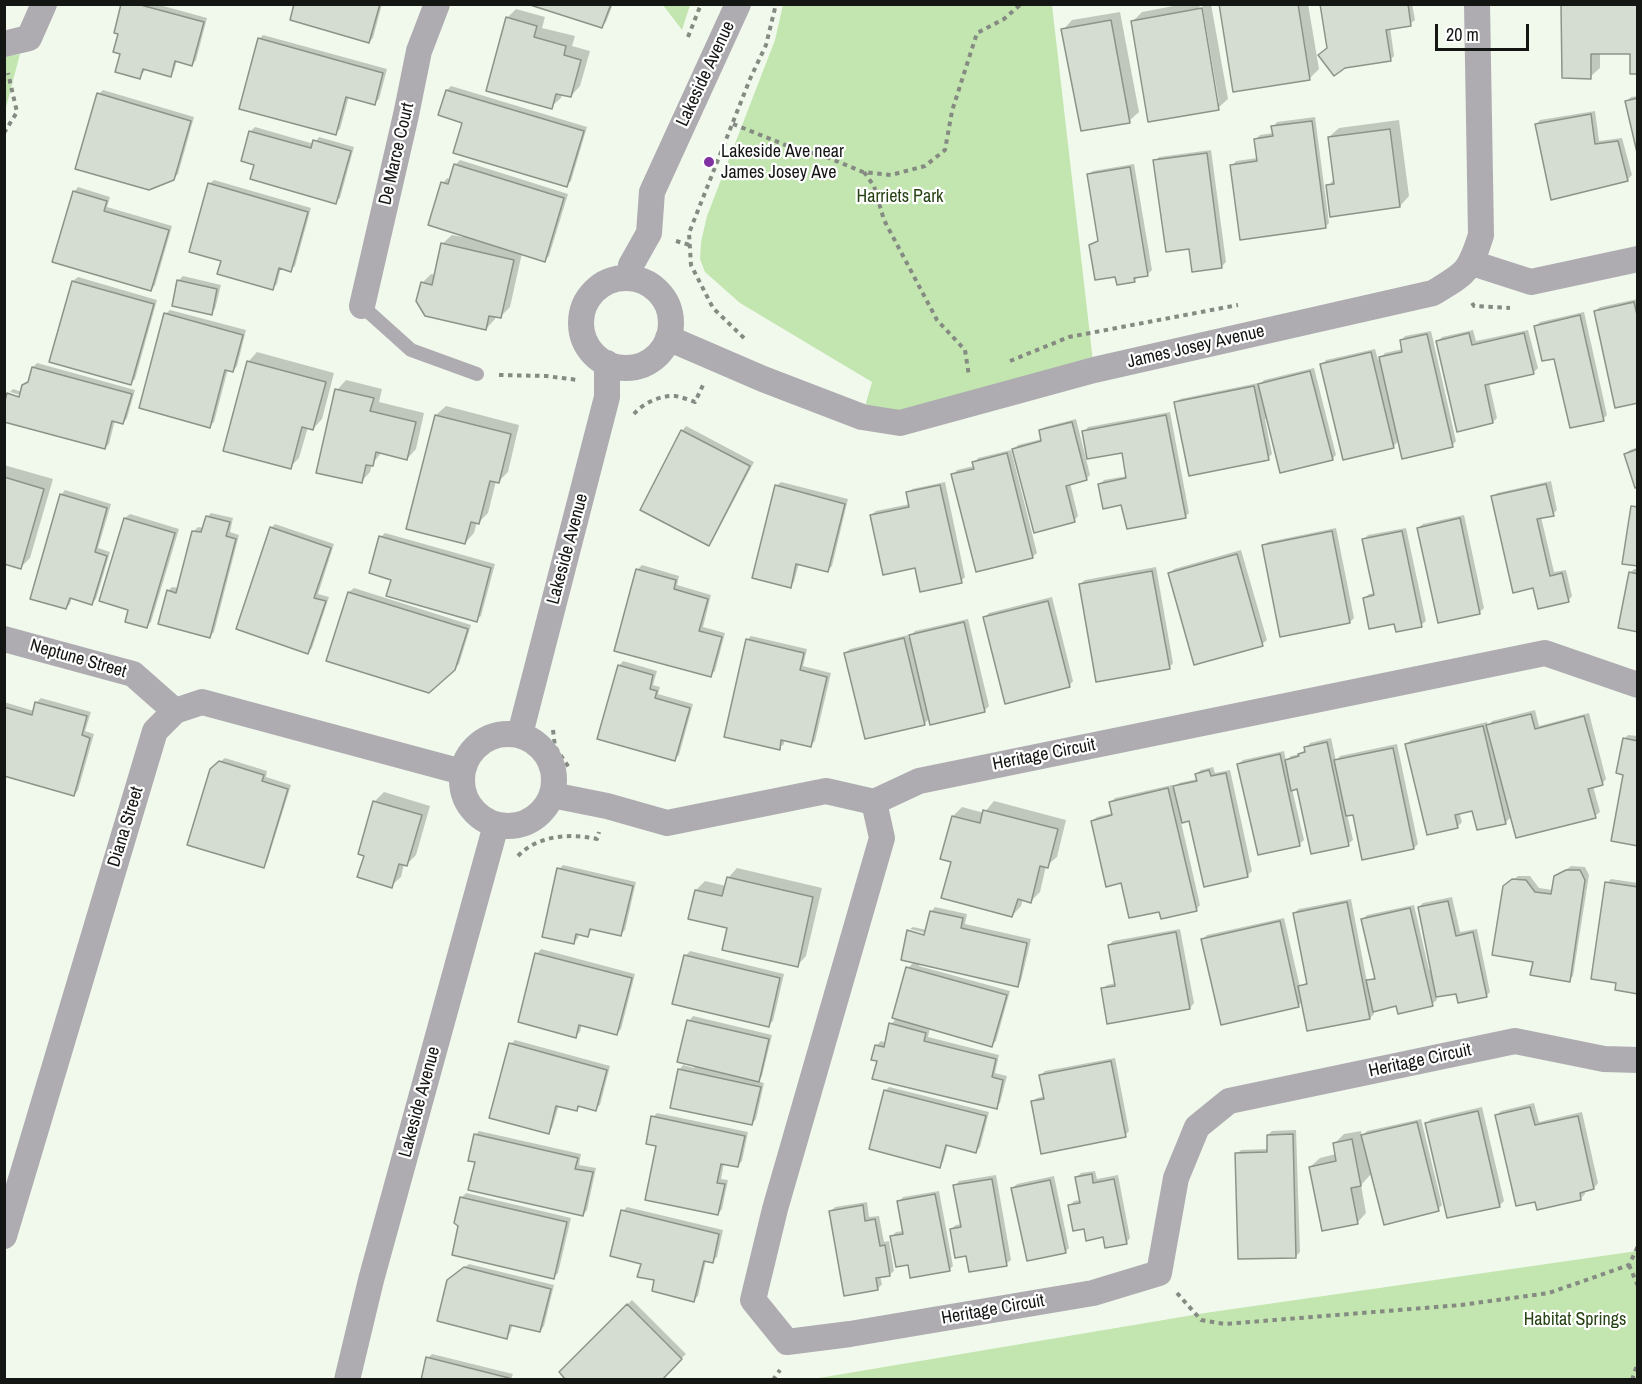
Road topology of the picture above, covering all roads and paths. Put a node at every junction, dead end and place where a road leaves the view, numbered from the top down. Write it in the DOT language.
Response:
graph roads {
  1 [pos="44,4"];
  2 [pos="437,4"];
  3 [pos="738,4"];
  4 [pos="776,4"];
  5 [pos="1021,4"];
  6 [pos="1477,4"];
  7 [pos="6,56"];
  8 [pos="733,124"];
  9 [pos="4,133"];
  10 [pos="864,172"];
  11 [pos="1638,259"];
  12 [pos="1472,262"];
  13 [pos="629,278"];
  14 [pos="1244,304"];
  15 [pos="362,306"];
  16 [pos="730,325"];
  17 [pos="668,338"];
  18 [pos="746,339"];
  19 [pos="716,359"];
  20 [pos="607,363"];
  21 [pos="1003,363"];
  22 [pos="477,374"];
  23 [pos="969,376"];
  24 [pos="958,381"];
  25 [pos="608,397"];
  26 [pos="973,403"];
  27 [pos="640,406"];
  28 [pos="628,422"];
  29 [pos="4,639"];
  30 [pos="1638,685"];
  31 [pos="175,711"];
  32 [pos="552,726"];
  33 [pos="520,734"];
  34 [pos="462,772"];
  35 [pos="572,772"];
  36 [pos="552,795"];
  37 [pos="874,802"];
  38 [pos="607,806"];
  39 [pos="496,825"];
  40 [pos="512,863"];
  41 [pos="1638,1060"];
  42 [pos="4,1236"];
  43 [pos="1638,1246"];
  44 [pos="1629,1265"];
  45 [pos="1158,1273"];
  46 [pos="1638,1286"];
  47 [pos="1638,1362"];
  48 [pos="347,1380"];
  49 [pos="1632,1380"];
  1 -- 7 [label="street"];
  2 -- 15 [label="street, De Marce Court"];
  3 -- 13 [label="street, Lakeside Avenue"];
  4 -- 8 [label="path"];
  5 -- 10 [label="path"];
  6 -- 12 [label="street, James Josey Avenue"];
  7 -- 9 [label="path"];
  8 -- 10 [label="path"];
  8 -- 16 [label="path"];
  10 -- 23 [label="path"];
  11 -- 12 [label="street"];
  12 -- 26 [label="street, James Josey Avenue"];
  13 -- 17 [label="street"];
  13 -- 20 [label="street"];
  14 -- 21 [label="path"];
  15 -- 22 [label="lane"];
  16 -- 18 [label="path"];
  16 -- 19 [label="path"];
  17 -- 19 [label="street, James Josey Avenue"];
  17 -- 20 [label="street"];
  19 -- 26 [label="street, James Josey Avenue"];
  19 -- 27 [label="path"];
  20 -- 25 [label="street, Lakeside Avenue"];
  22 -- 25 [label="path"];
  23 -- 24 [label="path"];
  23 -- 26 [label="path"];
  25 -- 27 [label="path"];
  25 -- 33 [label="street, Lakeside Avenue"];
  27 -- 28 [label="path"];
  29 -- 31 [label="street, Neptune Street"];
  30 -- 37 [label="street, Heritage Circuit"];
  31 -- 34 [label="street, Diana Street"];
  31 -- 42 [label="street, Diana Street"];
  32 -- 35 [label="path"];
  33 -- 34 [label="street"];
  33 -- 36 [label="street"];
  34 -- 39 [label="street"];
  36 -- 38 [label="street"];
  36 -- 39 [label="street"];
  37 -- 38 [label="street"];
  37 -- 45 [label="street, Heritage Circuit"];
  38 -- 40 [label="path"];
  39 -- 48 [label="street, Lakeside Avenue"];
  41 -- 45 [label="street, Heritage Circuit"];
  43 -- 44 [label="path"];
  44 -- 45 [label="path"];
  44 -- 46 [label="path"];
  47 -- 49 [label="path"];
}
